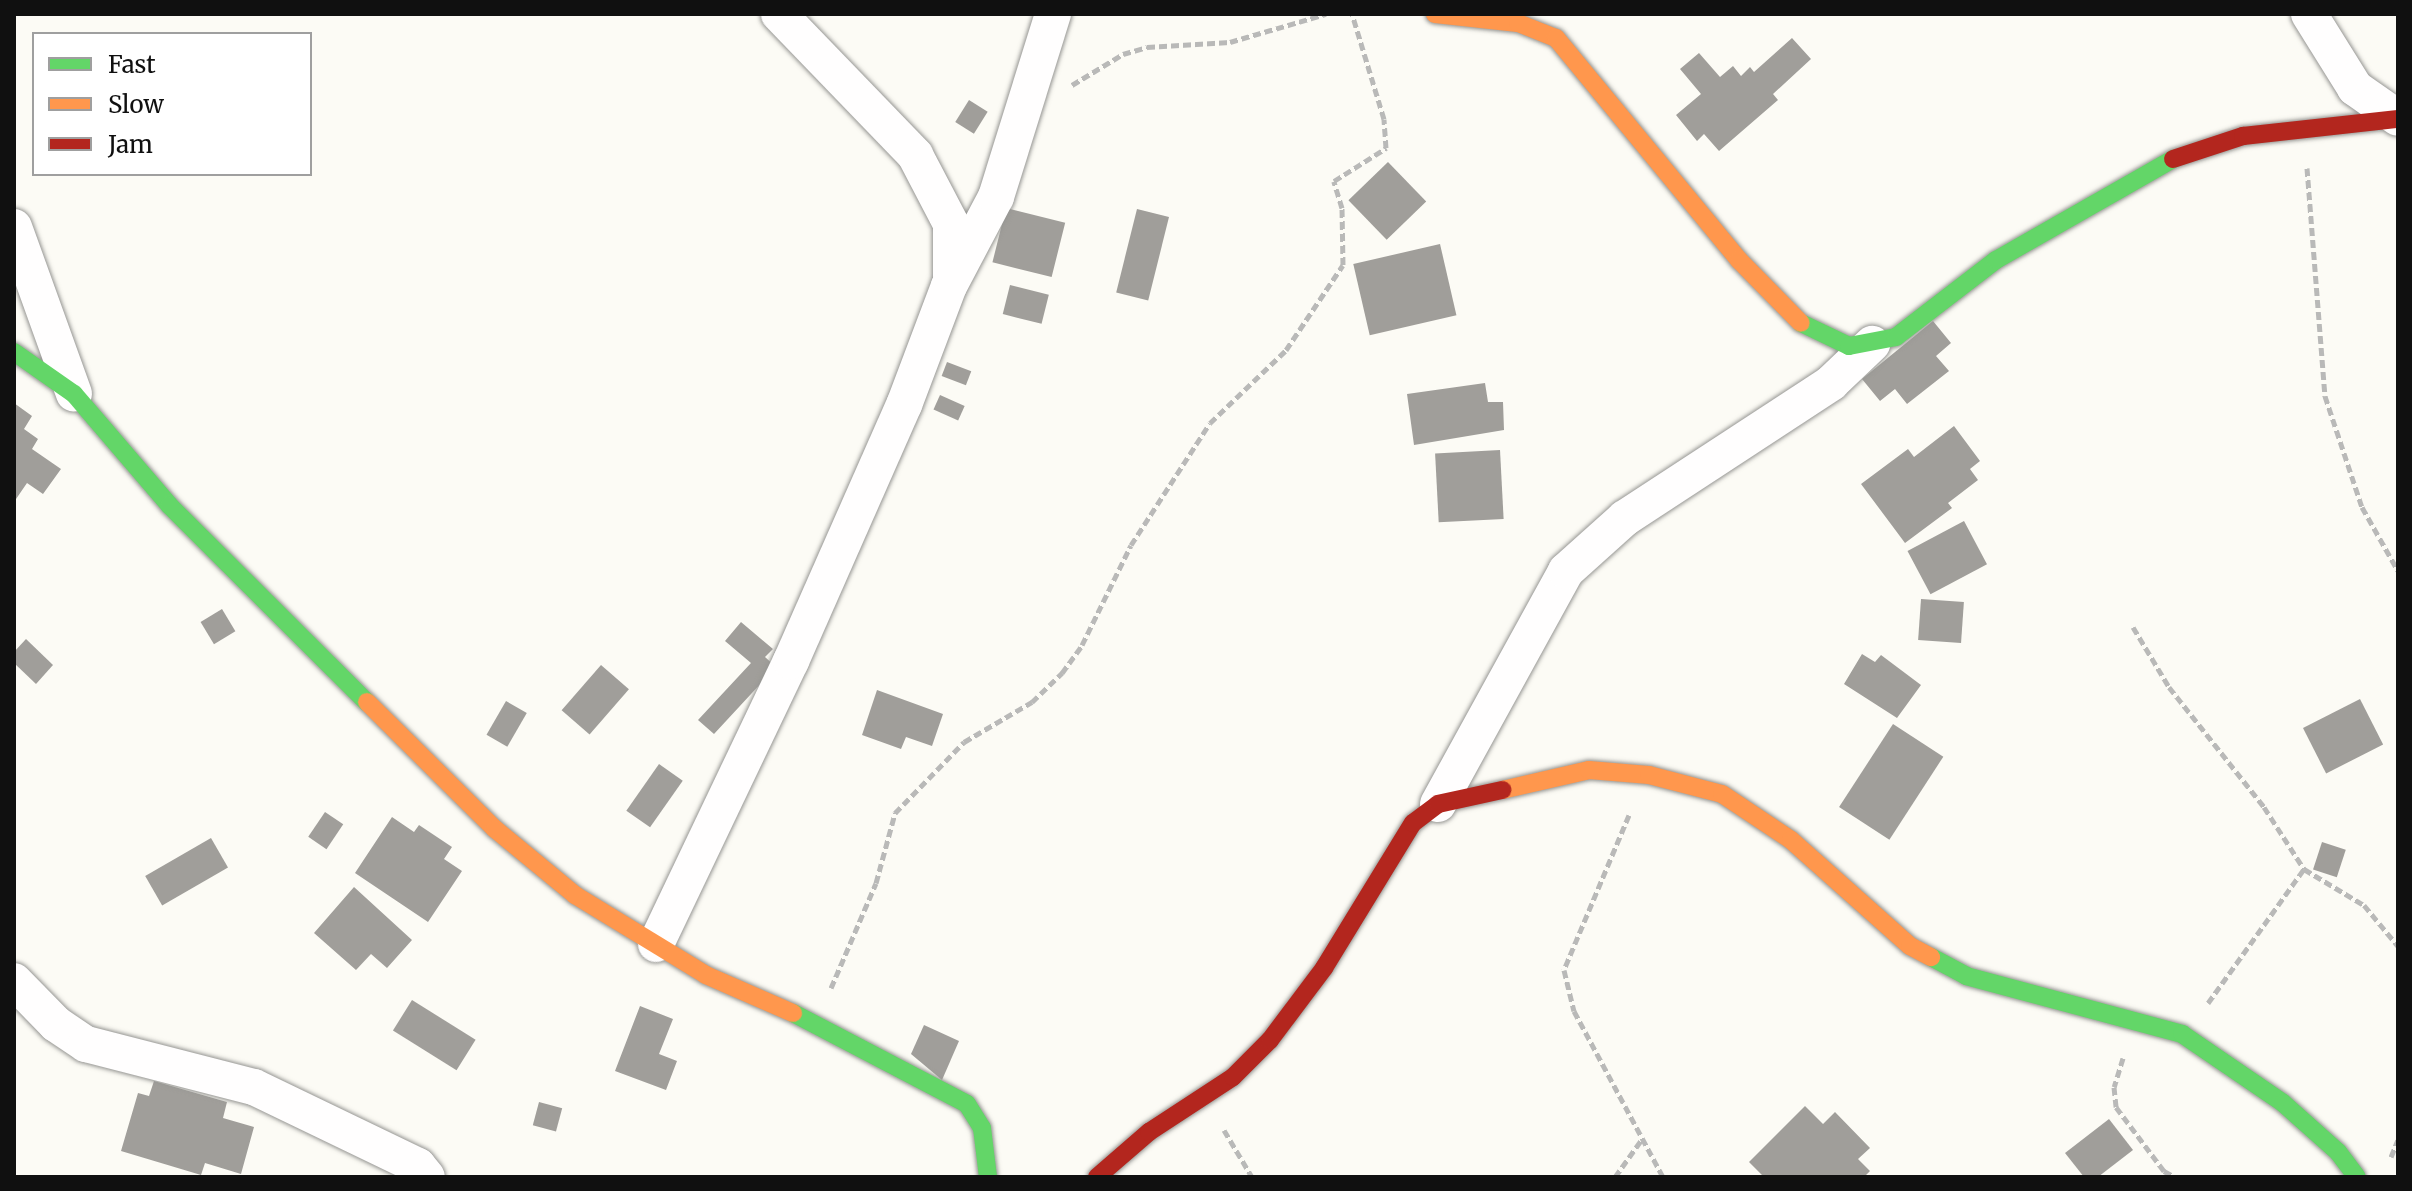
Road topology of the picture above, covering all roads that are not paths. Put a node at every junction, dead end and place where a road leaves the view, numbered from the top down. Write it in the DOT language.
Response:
graph roads {
  1 [pos="779,14"];
  2 [pos="1053,14"];
  3 [pos="1435,14"];
  4 [pos="2309,14"];
  5 [pos="2398,118"];
  6 [pos="14,227"];
  7 [pos="949,286"];
  8 [pos="1872,344"];
  9 [pos="14,352"];
  10 [pos="74,394"];
  11 [pos="1438,804"];
  12 [pos="656,944"];
  13 [pos="14,981"];
  14 [pos="427,1177"];
  15 [pos="988,1177"];
  16 [pos="1097,1177"];
  17 [pos="2357,1177"];
  1 -- 7 [label="street"];
  2 -- 7 [label="street"];
  3 -- 8 [label="street"];
  4 -- 5 [label="street"];
  5 -- 8 [label="street"];
  6 -- 10 [label="street"];
  7 -- 12 [label="street"];
  8 -- 11 [label="street"];
  9 -- 10 [label="street"];
  10 -- 12 [label="street"];
  11 -- 16 [label="street"];
  11 -- 17 [label="street"];
  12 -- 15 [label="street"];
  13 -- 14 [label="street"];
}
